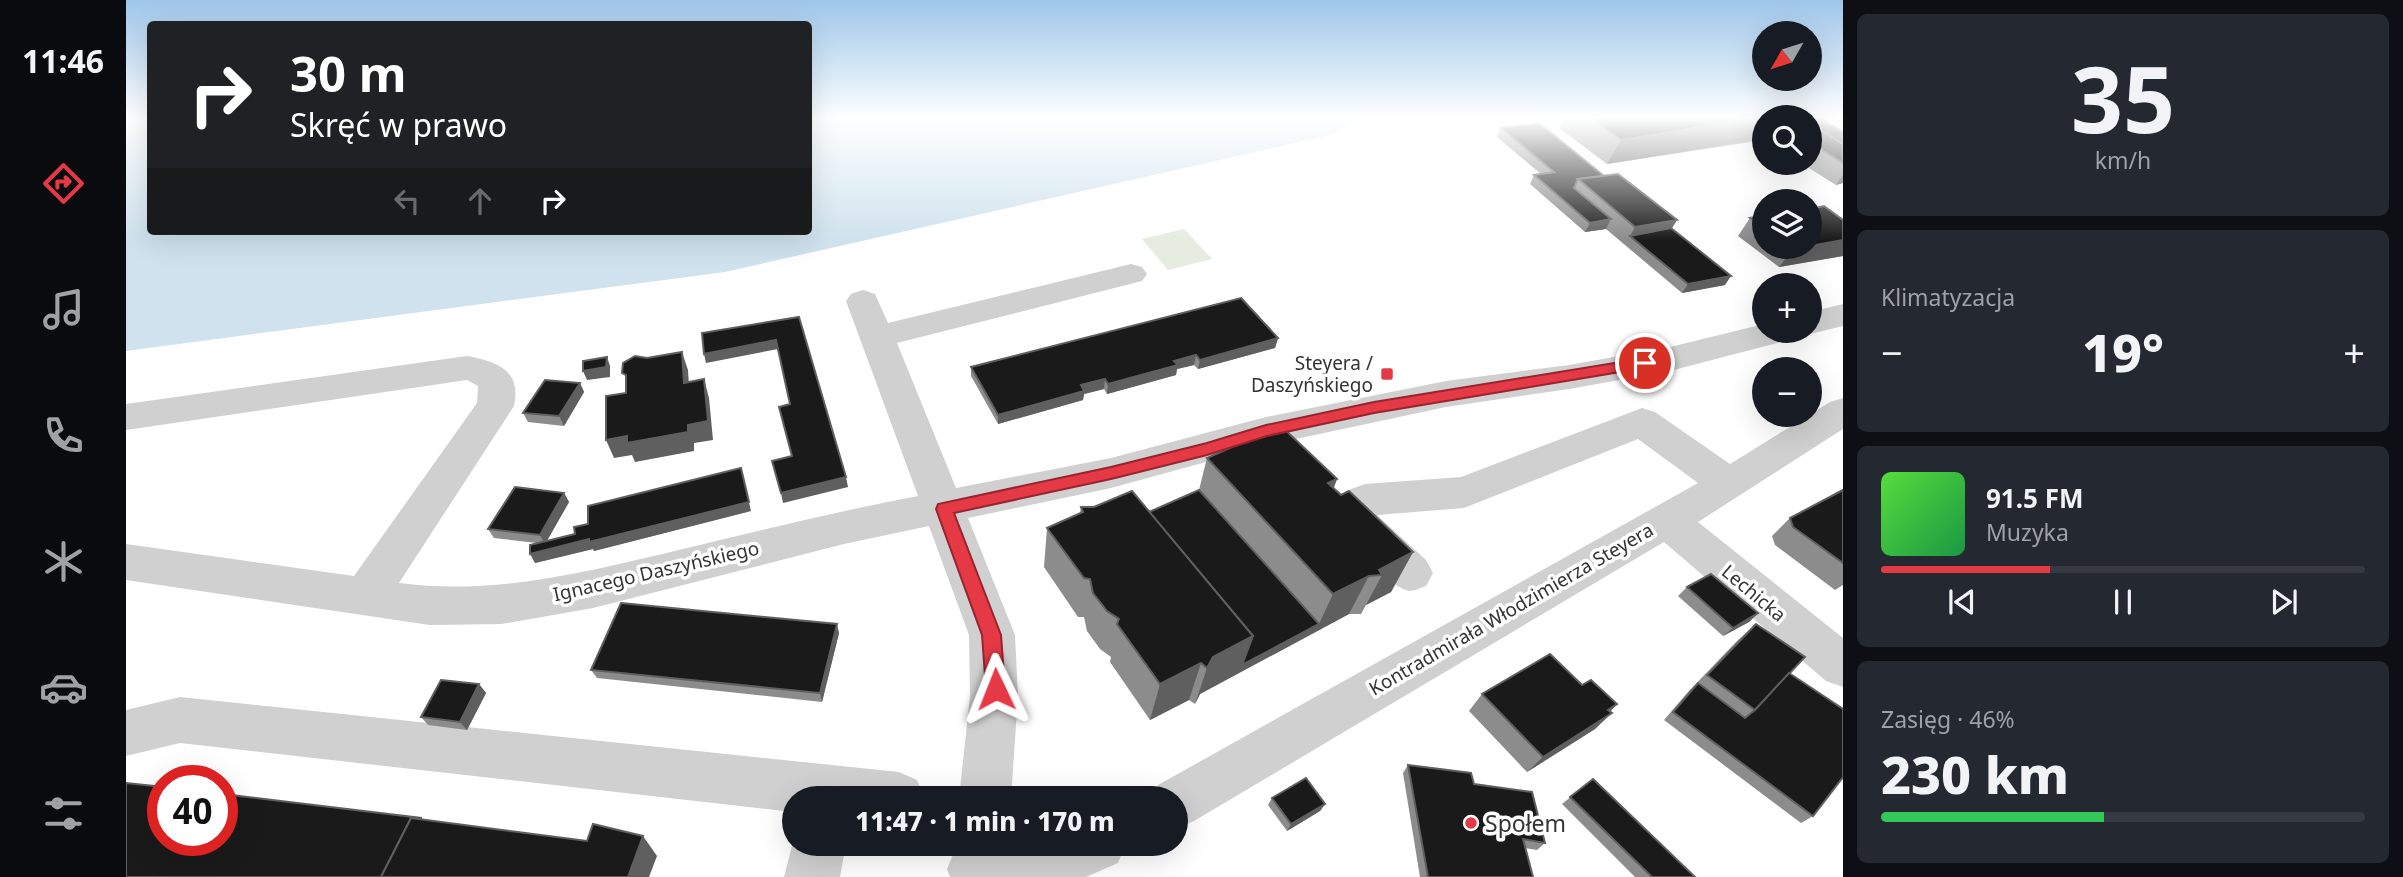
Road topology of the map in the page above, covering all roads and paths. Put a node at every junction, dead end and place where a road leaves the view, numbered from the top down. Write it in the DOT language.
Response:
graph roads {
  1 [pos="1131,274"];
  2 [pos="863,301"];
  3 [pos="1843,315"];
  4 [pos="1822,320"];
  5 [pos="877,337"];
  6 [pos="1752,338"];
  7 [pos="1843,411"];
  8 [pos="126,417"];
  9 [pos="1266,431"];
  10 [pos="1295,458"];
  11 [pos="1729,484"];
  12 [pos="1324,487"];
  13 [pos="944,509"];
  14 [pos="1353,515"];
  15 [pos="1665,519"];
  16 [pos="126,562"];
  17 [pos="1411,573"];
  18 [pos="365,597"];
  19 [pos="1843,666"];
  20 [pos="126,733"];
  21 [pos="986,786"];
  22 [pos="782,789"];
  23 [pos="1188,796"];
  24 [pos="816,856"];
  25 [pos="1068,856"];
  26 [pos="975,863"];
  27 [pos="812,877"];
  1 -- 5 [label="street"];
  2 -- 5 [label="street"];
  3 -- 4 [label="street"];
  5 -- 13 [label="street"];
  6 -- 9 [label="street"];
  7 -- 11 [label="street, Kontradmirała Włodzimierza Steyera"];
  8 -- 18 [label="street"];
  9 -- 10 [label="street"];
  9 -- 13 [label="street"];
  11 -- 14 [label="street"];
  11 -- 15 [label="street, Kontradmirała Włodzimierza Steyera"];
  12 -- 14 [label="street"];
  13 -- 18 [label="street, Ignacego Daszyńskiego"];
  13 -- 21 [label="street"];
  14 -- 17 [label="street"];
  15 -- 19 [label="street, Lechicka"];
  15 -- 23 [label="street, Kontradmirała Włodzimierza Steyera"];
  16 -- 18 [label="street, Ignacego Daszyńskiego"];
  20 -- 22 [label="street"];
  24 -- 27 [label="street"];
  25 -- 26 [label="street"];
}
